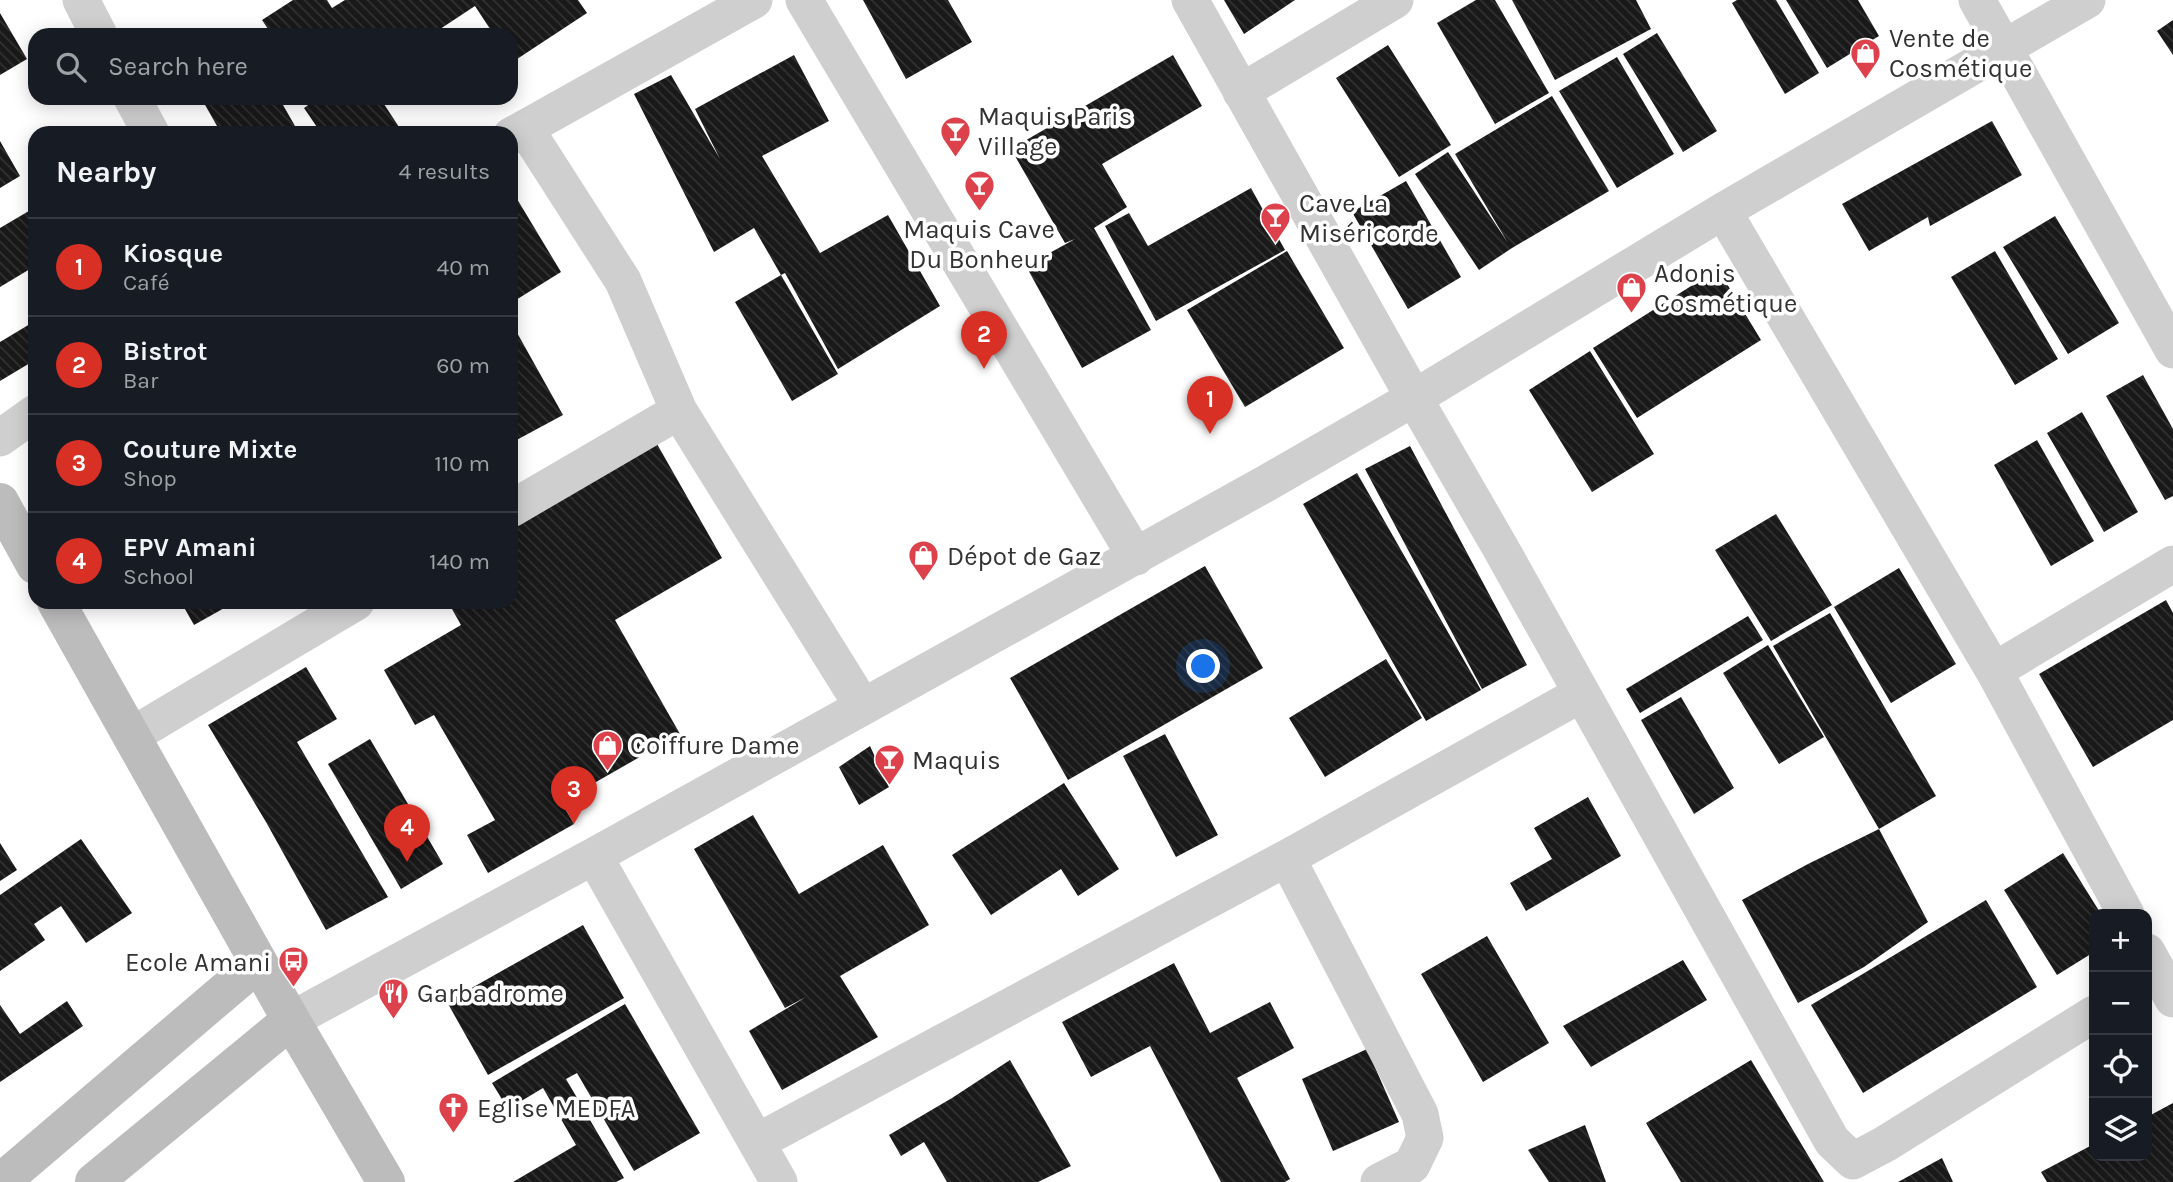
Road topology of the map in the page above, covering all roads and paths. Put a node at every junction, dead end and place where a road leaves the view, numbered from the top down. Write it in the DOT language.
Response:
graph roads {
  1 [pos="81,0"];
  2 [pos="754,0"];
  3 [pos="804,0"];
  4 [pos="1190,0"];
  5 [pos="1395,0"];
  6 [pos="1977,0"];
  7 [pos="2087,0"];
  8 [pos="95,28"];
  9 [pos="2004,47"];
  10 [pos="1241,92"];
  11 [pos="136,105"];
  12 [pos="147,126"];
  13 [pos="518,132"];
  14 [pos="1723,211"];
  15 [pos="2173,350"];
  16 [pos="1413,398"];
  17 [pos="679,411"];
  18 [pos="28,418"];
  19 [pos="0,438"];
  20 [pos="0,502"];
  21 [pos="518,505"];
  22 [pos="28,552"];
  23 [pos="1136,557"];
  24 [pos="2173,564"];
  25 [pos="60,609"];
  26 [pos="344,609"];
  27 [pos="1994,671"];
  28 [pos="1581,694"];
  29 [pos="863,707"];
  30 [pos="131,736"];
  31 [pos="594,856"];
  32 [pos="1286,858"];
  33 [pos="2123,909"];
  34 [pos="258,963"];
  35 [pos="2089,1017"];
  36 [pos="291,1020"];
  37 [pos="757,1142"];
  38 [pos="1858,1171"];
  39 [pos="1,1182"];
  40 [pos="94,1182"];
  41 [pos="386,1182"];
  42 [pos="779,1182"];
  43 [pos="1379,1182"];
  1 -- 8 [label="street"];
  2 -- 13 [label="street"];
  3 -- 23 [label="street"];
  4 -- 10 [label="street"];
  5 -- 10 [label="street"];
  6 -- 9 [label="street"];
  7 -- 9 [label="street"];
  9 -- 14 [label="street"];
  9 -- 15 [label="street"];
  10 -- 16 [label="street"];
  11 -- 12 [label="street"];
  13 -- 17 [label="street"];
  14 -- 16 [label="street"];
  14 -- 27 [label="street"];
  16 -- 23 [label="street"];
  16 -- 28 [label="street"];
  17 -- 21 [label="street"];
  17 -- 29 [label="street"];
  18 -- 19 [label="street"];
  20 -- 22 [label="street"];
  23 -- 29 [label="street"];
  24 -- 27 [label="street"];
  25 -- 30 [label="street"];
  26 -- 30 [label="street"];
  27 -- 33 [label="street"];
  28 -- 32 [label="street"];
  28 -- 38 [label="street"];
  29 -- 31 [label="street"];
  30 -- 34 [label="street"];
  31 -- 36 [label="street"];
  31 -- 37 [label="street"];
  32 -- 37 [label="street"];
  32 -- 43 [label="street"];
  34 -- 36 [label="street"];
  34 -- 39 [label="street"];
  35 -- 38 [label="street"];
  36 -- 40 [label="street"];
  36 -- 41 [label="street"];
  37 -- 42 [label="street"];
}
